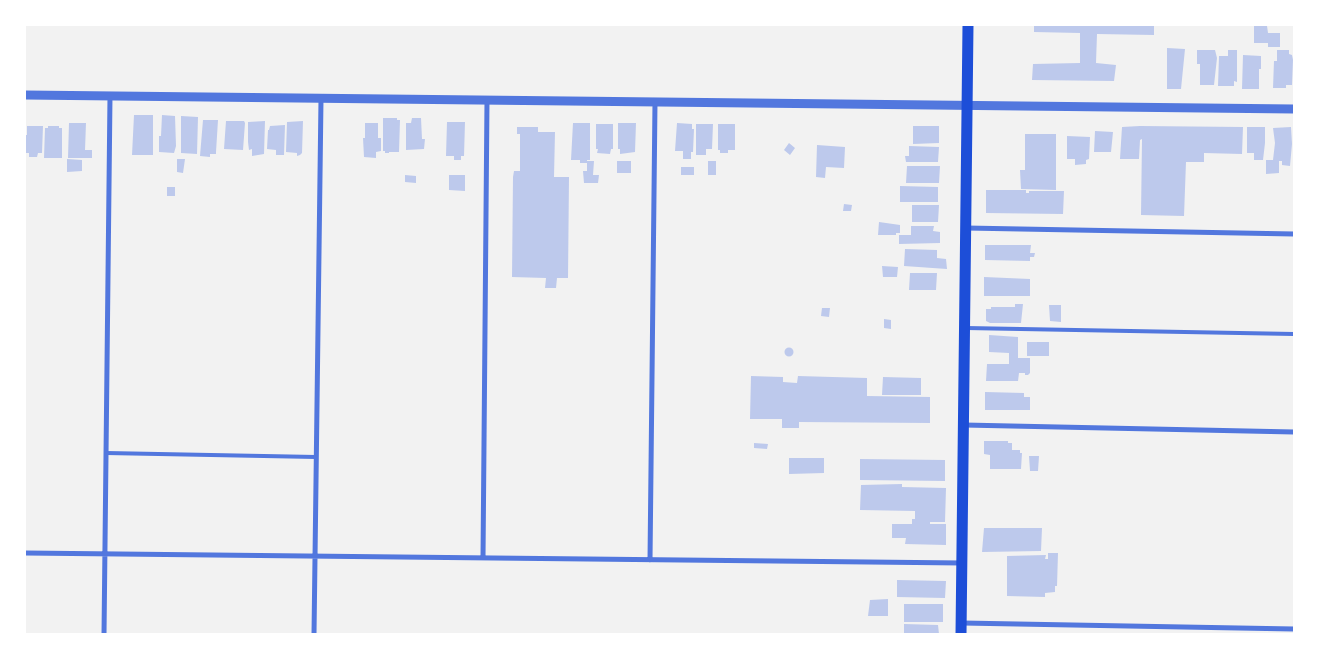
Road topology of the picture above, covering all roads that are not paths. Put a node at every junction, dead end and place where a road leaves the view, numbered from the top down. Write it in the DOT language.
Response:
graph roads {
  1 [pos="968,25"];
  2 [pos="25,95"];
  3 [pos="110,96"];
  4 [pos="321,98"];
  5 [pos="487,100"];
  6 [pos="656,102"];
  7 [pos="967,106"];
  8 [pos="1294,109"];
  9 [pos="966,228"];
  10 [pos="1294,234"];
  11 [pos="964,328"];
  12 [pos="1294,334"];
  13 [pos="964,425"];
  14 [pos="1294,432"];
  15 [pos="106,453"];
  16 [pos="316,457"];
  17 [pos="25,553"];
  18 [pos="105,554"];
  19 [pos="315,556"];
  20 [pos="482,558"];
  21 [pos="650,560"];
  22 [pos="962,563"];
  23 [pos="961,628"];
  24 [pos="1294,629"];
  25 [pos="104,634"];
  26 [pos="314,634"];
  1 -- 7 [label="main road"];
  2 -- 3 [label="street"];
  3 -- 4 [label="street"];
  3 -- 15 [label="street"];
  4 -- 5 [label="street"];
  4 -- 16 [label="street"];
  5 -- 6 [label="street"];
  5 -- 20 [label="street"];
  6 -- 7 [label="street"];
  6 -- 21 [label="street"];
  7 -- 8 [label="street"];
  7 -- 9 [label="main road"];
  9 -- 10 [label="street"];
  9 -- 11 [label="main road"];
  11 -- 12 [label="lane"];
  11 -- 13 [label="main road"];
  13 -- 14 [label="street"];
  13 -- 22 [label="main road"];
  15 -- 16 [label="lane"];
  15 -- 18 [label="street"];
  16 -- 19 [label="street"];
  17 -- 18 [label="street"];
  18 -- 19 [label="street"];
  18 -- 25 [label="street"];
  19 -- 20 [label="street"];
  19 -- 26 [label="street"];
  20 -- 21 [label="street"];
  21 -- 22 [label="street"];
  22 -- 23 [label="main road"];
  23 -- 24 [label="street"];
}
